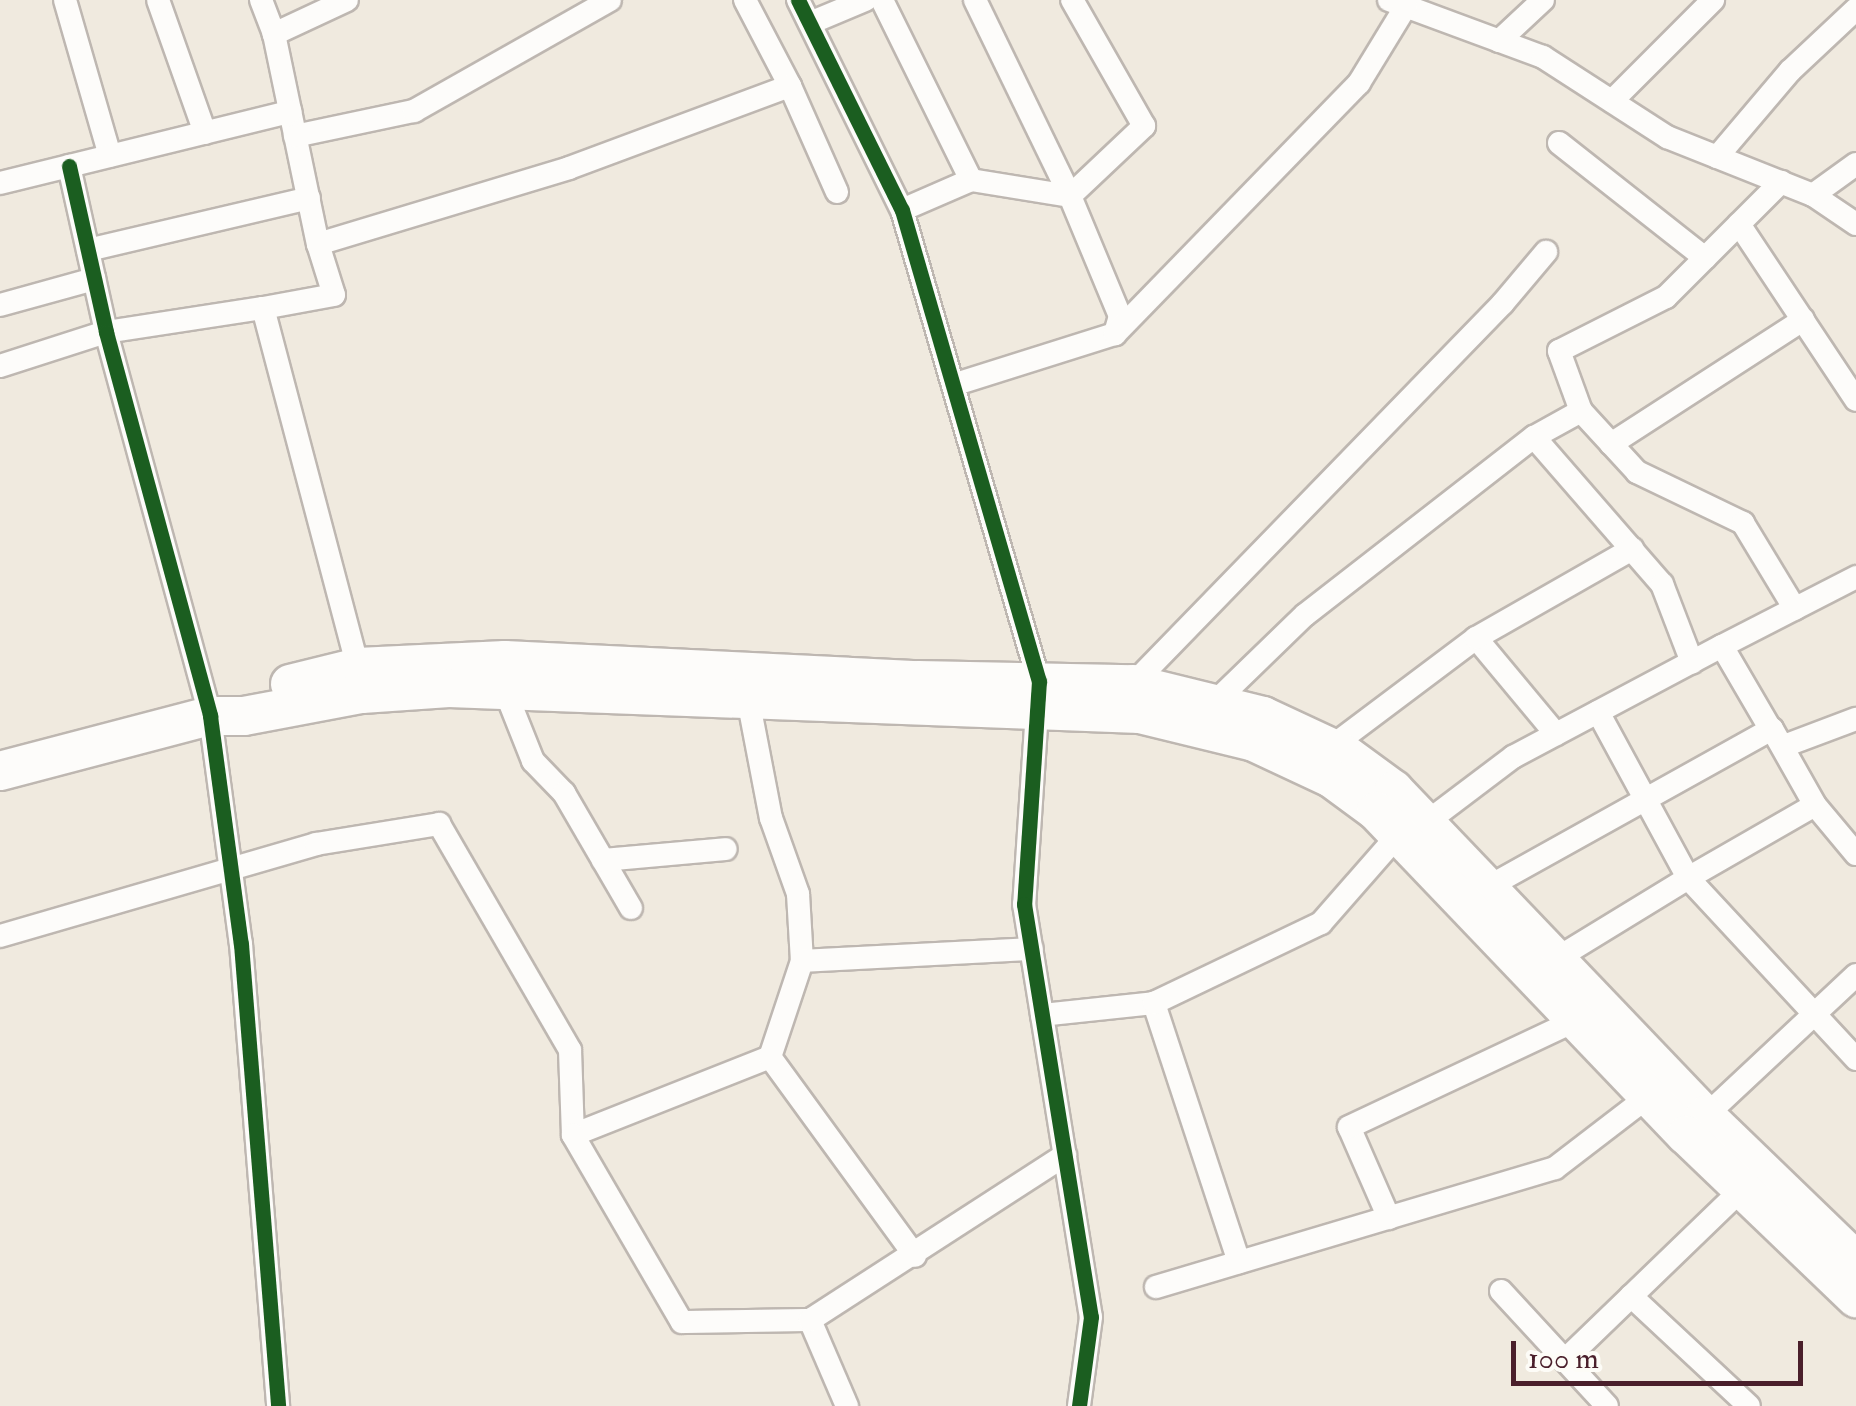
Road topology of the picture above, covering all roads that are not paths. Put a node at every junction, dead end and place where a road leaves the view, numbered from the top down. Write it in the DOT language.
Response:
graph roads {
  1 [pos="64,0"];
  2 [pos="158,0"];
  3 [pos="261,0"];
  4 [pos="348,0"];
  5 [pos="610,0"];
  6 [pos="745,0"];
  7 [pos="798,0"];
  8 [pos="865,0"];
  9 [pos="882,0"];
  10 [pos="975,0"];
  11 [pos="1072,0"];
  12 [pos="1543,0"];
  13 [pos="1713,0"];
  14 [pos="1397,3"];
  15 [pos="1856,9"];
  16 [pos="810,24"];
  17 [pos="274,34"];
  18 [pos="1499,41"];
  19 [pos="790,86"];
  20 [pos="1612,102"];
  21 [pos="290,112"];
  22 [pos="205,133"];
  23 [pos="296,136"];
  24 [pos="1559,144"];
  25 [pos="110,156"];
  26 [pos="1718,157"];
  27 [pos="1856,164"];
  28 [pos="69,166"];
  29 [pos="970,180"];
  30 [pos="0,182"];
  31 [pos="1781,182"];
  32 [pos="836,192"];
  33 [pos="1813,195"];
  34 [pos="1070,196"];
  35 [pos="309,198"];
  36 [pos="902,210"];
  37 [pos="1739,224"];
  38 [pos="1856,224"];
  39 [pos="318,244"];
  40 [pos="88,250"];
  41 [pos="1546,252"];
  42 [pos="1705,258"];
  43 [pos="94,279"];
  44 [pos="0,304"];
  45 [pos="262,308"];
  46 [pos="1803,320"];
  47 [pos="106,332"];
  48 [pos="1116,334"];
  49 [pos="0,366"];
  50 [pos="953,385"];
  51 [pos="1856,400"];
  52 [pos="1582,411"];
  53 [pos="1534,436"];
  54 [pos="1611,444"];
  55 [pos="1632,549"];
  56 [pos="1856,576"];
  57 [pos="1795,608"];
  58 [pos="1476,638"];
  59 [pos="1722,646"];
  60 [pos="1692,662"];
  61 [pos="358,667"];
  62 [pos="1133,684"];
  63 [pos="504,688"];
  64 [pos="917,694"];
  65 [pos="1039,694"];
  66 [pos="748,699"];
  67 [pos="1214,704"];
  68 [pos="1598,712"];
  69 [pos="210,716"];
  70 [pos="1856,719"];
  71 [pos="1556,734"];
  72 [pos="1777,738"];
  73 [pos="1331,748"];
  74 [pos="0,772"];
  75 [pos="1648,798"];
  76 [pos="1815,804"];
  77 [pos="1410,832"];
  78 [pos="726,850"];
  79 [pos="1856,854"];
  80 [pos="603,860"];
  81 [pos="231,868"];
  82 [pos="1688,878"];
  83 [pos="1488,888"];
  84 [pos="631,908"];
  85 [pos="0,936"];
  86 [pos="1032,949"];
  87 [pos="1556,959"];
  88 [pos="802,962"];
  89 [pos="1856,976"];
  90 [pos="1154,1003"];
  91 [pos="1042,1015"];
  92 [pos="1813,1016"];
  93 [pos="1576,1020"];
  94 [pos="770,1057"];
  95 [pos="1856,1059"];
  96 [pos="1649,1096"];
  97 [pos="1696,1125"];
  98 [pos="572,1136"];
  99 [pos="1066,1155"];
  100 [pos="1741,1190"];
  101 [pos="1389,1218"];
  102 [pos="914,1256"];
  103 [pos="1856,1261"];
  104 [pos="1240,1262"];
  105 [pos="1156,1288"];
  106 [pos="1501,1291"];
  107 [pos="1630,1296"];
  108 [pos="1856,1298"];
  109 [pos="810,1320"];
  110 [pos="1565,1360"];
  111 [pos="278,1406"];
  112 [pos="848,1406"];
  113 [pos="1079,1406"];
  114 [pos="1607,1406"];
  115 [pos="1749,1406"];
  1 -- 25 [label="street"];
  2 -- 22 [label="street"];
  3 -- 17 [label="street"];
  4 -- 17 [label="street"];
  5 -- 23 [label="street"];
  6 -- 19 [label="street"];
  7 -- 16 [label="street"];
  8 -- 16 [label="street"];
  9 -- 29 [label="street"];
  10 -- 34 [label="street"];
  11 -- 34 [label="street"];
  12 -- 18 [label="street"];
  13 -- 20 [label="street"];
  14 -- 18 [label="street"];
  14 -- 48 [label="street"];
  15 -- 26 [label="street"];
  16 -- 36 [label="street"];
  17 -- 21 [label="street"];
  18 -- 20 [label="street"];
  19 -- 32 [label="street"];
  19 -- 39 [label="street"];
  20 -- 26 [label="street"];
  21 -- 22 [label="street"];
  21 -- 23 [label="street"];
  22 -- 25 [label="street"];
  23 -- 35 [label="street"];
  24 -- 42 [label="street"];
  25 -- 28 [label="street"];
  26 -- 31 [label="street"];
  27 -- 33 [label="street"];
  28 -- 30 [label="street"];
  28 -- 40 [label="street"];
  29 -- 34 [label="street"];
  29 -- 36 [label="street"];
  31 -- 33 [label="street"];
  31 -- 37 [label="street"];
  33 -- 38 [label="street"];
  34 -- 48 [label="street"];
  35 -- 39 [label="street"];
  35 -- 40 [label="street"];
  36 -- 50 [label="street"];
  37 -- 42 [label="street"];
  37 -- 46 [label="street"];
  39 -- 45 [label="street"];
  40 -- 43 [label="street"];
  41 -- 62 [label="street"];
  42 -- 52 [label="street"];
  43 -- 44 [label="street"];
  43 -- 47 [label="street"];
  45 -- 47 [label="street"];
  45 -- 61 [label="street"];
  46 -- 51 [label="street"];
  46 -- 54 [label="street"];
  47 -- 49 [label="street"];
  47 -- 69 [label="street"];
  48 -- 50 [label="street"];
  50 -- 65 [label="street"];
  52 -- 53 [label="street"];
  52 -- 54 [label="street"];
  53 -- 55 [label="street"];
  53 -- 67 [label="street"];
  54 -- 57 [label="street"];
  55 -- 58 [label="street"];
  55 -- 60 [label="street"];
  56 -- 57 [label="street"];
  57 -- 59 [label="street"];
  58 -- 71 [label="street"];
  58 -- 73 [label="street"];
  59 -- 60 [label="street"];
  59 -- 72 [label="street"];
  60 -- 68 [label="street"];
  61 -- 64 [label="main road"];
  61 -- 69 [label="main road"];
  62 -- 65 [label="main road"];
  62 -- 67 [label="main road"];
  63 -- 66 [label="main road"];
  63 -- 69 [label="main road"];
  63 -- 80 [label="street"];
  64 -- 65 [label="main road"];
  64 -- 66 [label="main road"];
  65 -- 77 [label="main road"];
  65 -- 86 [label="street"];
  66 -- 88 [label="street"];
  67 -- 73 [label="main road"];
  68 -- 71 [label="street"];
  68 -- 75 [label="street"];
  69 -- 74 [label="main road"];
  69 -- 81 [label="street"];
  70 -- 72 [label="street"];
  71 -- 77 [label="street"];
  72 -- 75 [label="street"];
  72 -- 76 [label="street"];
  73 -- 77 [label="main road"];
  75 -- 82 [label="street"];
  75 -- 83 [label="street"];
  76 -- 79 [label="street"];
  76 -- 82 [label="street"];
  77 -- 83 [label="main road"];
  77 -- 90 [label="street"];
  77 -- 93 [label="main road"];
  78 -- 80 [label="street"];
  80 -- 84 [label="street"];
  81 -- 85 [label="street"];
  81 -- 98 [label="street"];
  81 -- 111 [label="street"];
  82 -- 87 [label="street"];
  82 -- 92 [label="street"];
  83 -- 87 [label="main road"];
  86 -- 88 [label="street"];
  86 -- 91 [label="street"];
  87 -- 97 [label="main road"];
  88 -- 94 [label="street"];
  89 -- 92 [label="street"];
  90 -- 91 [label="street"];
  90 -- 104 [label="street"];
  91 -- 99 [label="street"];
  92 -- 95 [label="street"];
  92 -- 97 [label="street"];
  93 -- 96 [label="main road"];
  93 -- 101 [label="street"];
  94 -- 98 [label="street"];
  94 -- 102 [label="street"];
  96 -- 97 [label="main road"];
  96 -- 101 [label="street"];
  97 -- 100 [label="main road"];
  97 -- 103 [label="main road"];
  98 -- 109 [label="street"];
  99 -- 102 [label="street"];
  99 -- 113 [label="street"];
  100 -- 107 [label="street"];
  100 -- 108 [label="main road"];
  101 -- 104 [label="street"];
  102 -- 109 [label="street"];
  104 -- 105 [label="street"];
  106 -- 110 [label="street"];
  107 -- 110 [label="street"];
  107 -- 115 [label="street"];
  109 -- 112 [label="street"];
  110 -- 114 [label="street"];
}
